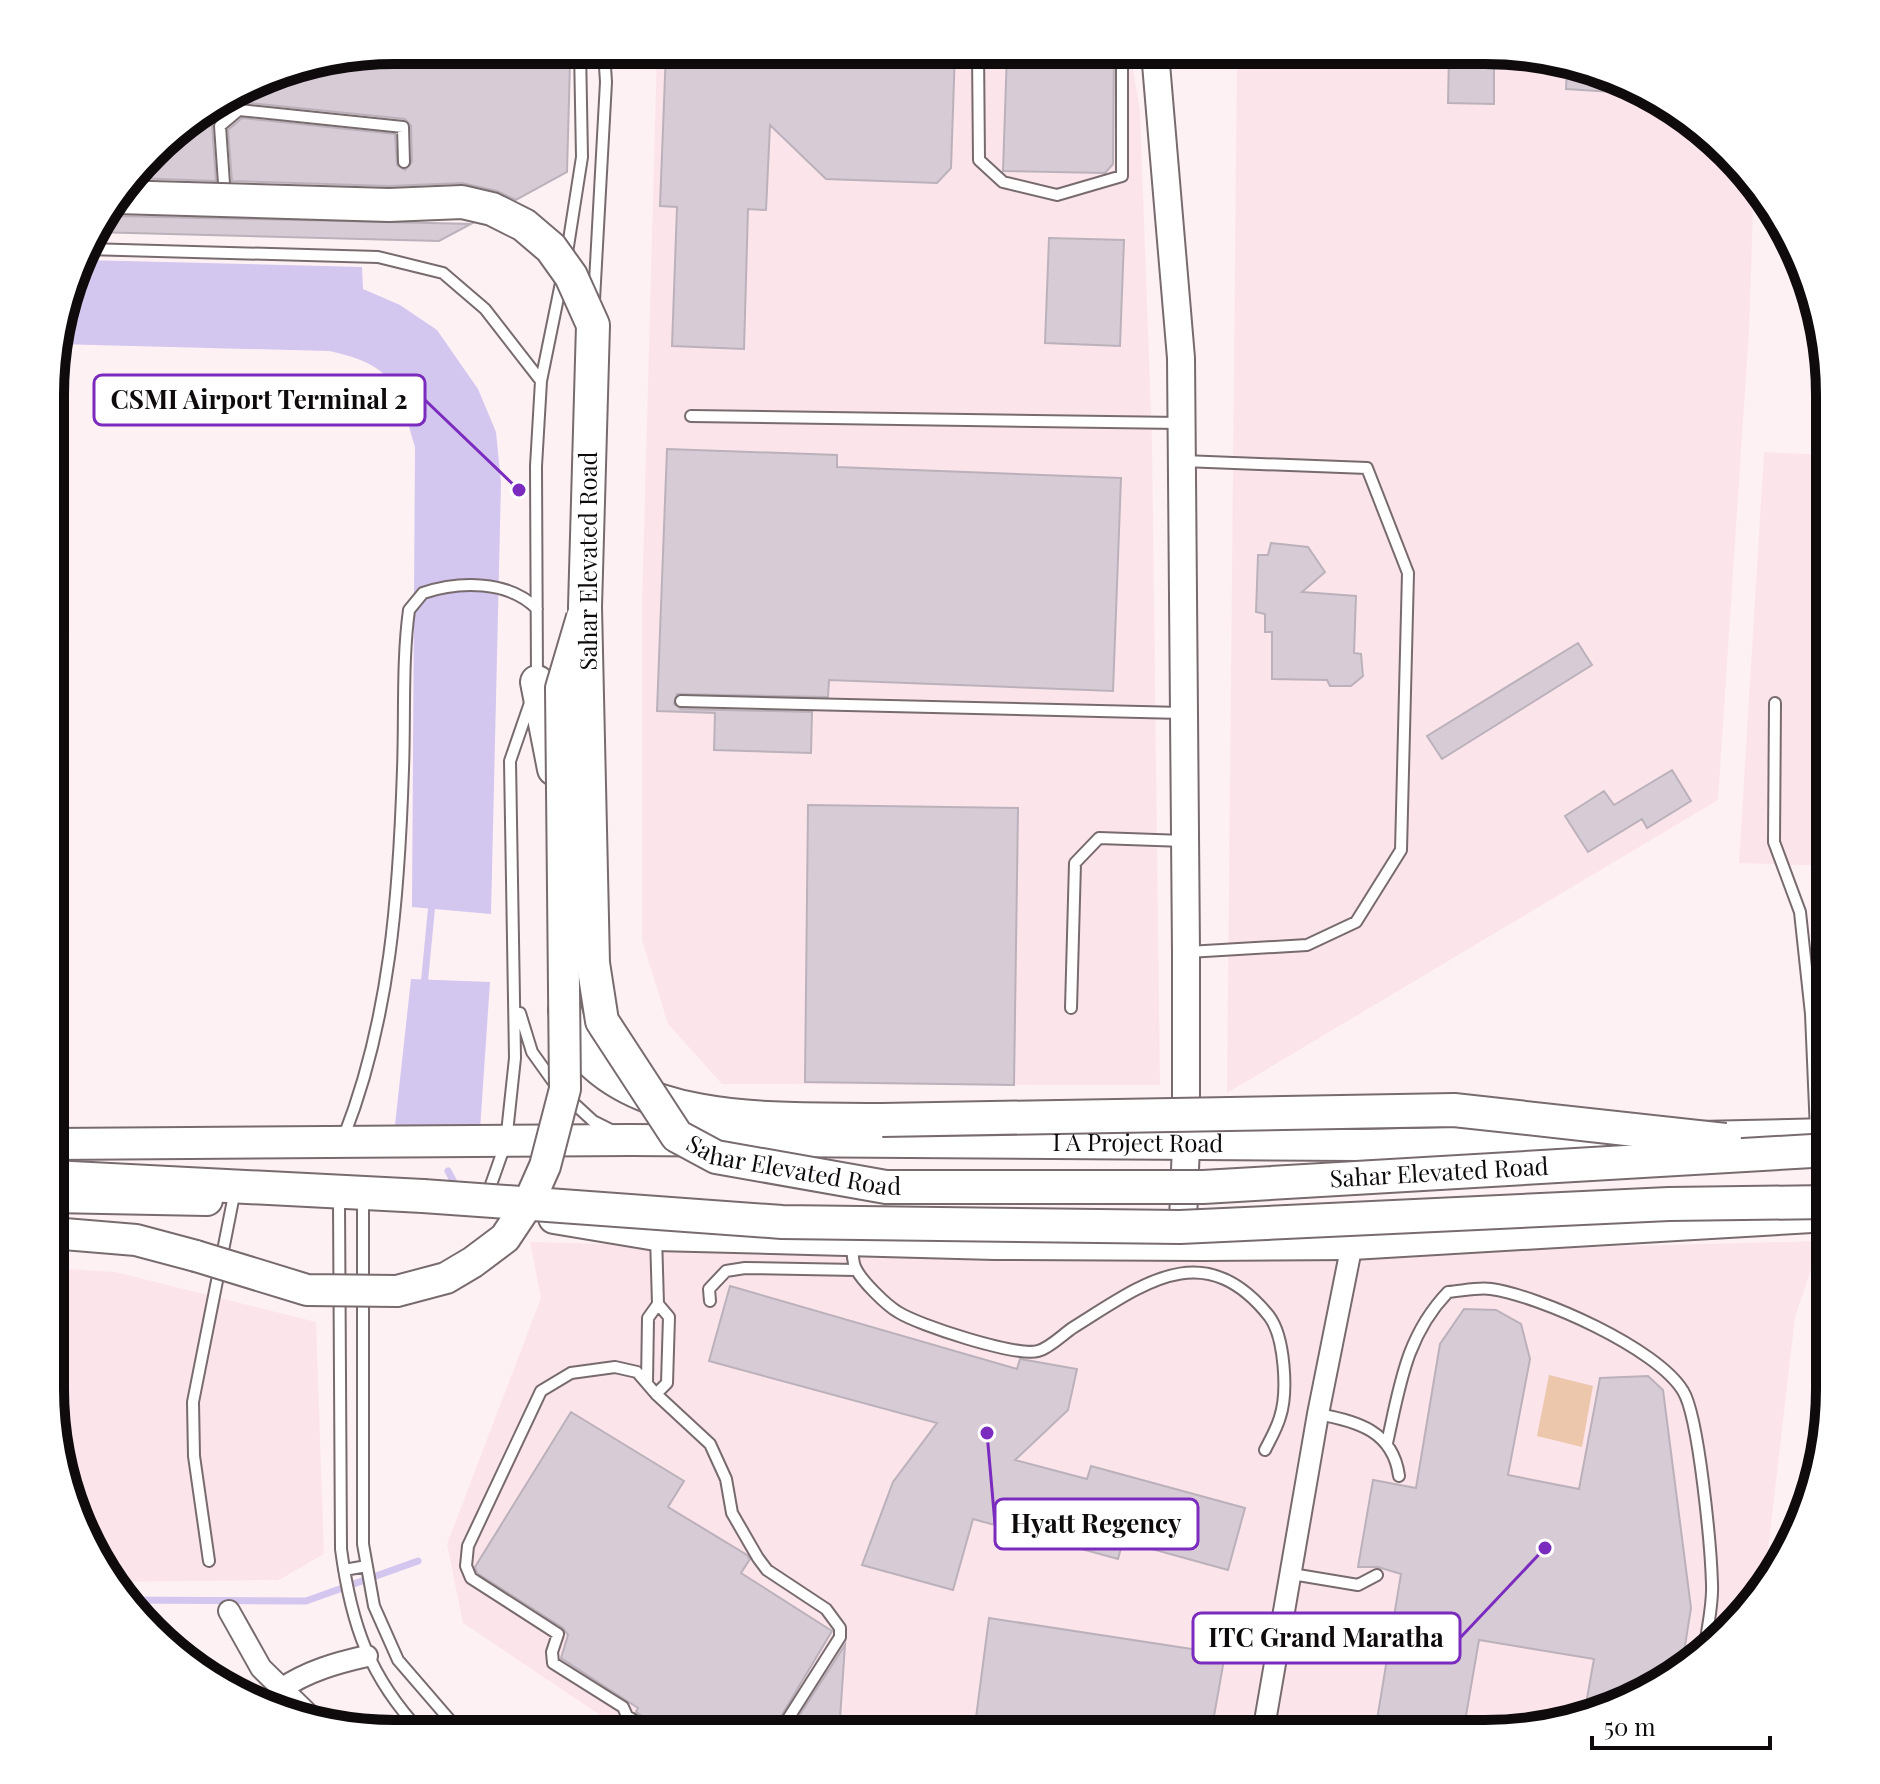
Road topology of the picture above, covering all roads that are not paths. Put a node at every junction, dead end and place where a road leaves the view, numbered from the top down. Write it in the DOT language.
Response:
graph roads {
  1 [pos="580,64"];
  2 [pos="605,64"];
  3 [pos="978,64"];
  4 [pos="1122,64"];
  5 [pos="1156,64"];
  6 [pos="404,162"];
  7 [pos="130,197"];
  8 [pos="225,200"];
  9 [pos="98,249"];
  10 [pos="593,325"];
  11 [pos="541,381"];
  12 [pos="691,416"];
  13 [pos="1182,423"];
  14 [pos="1182,461"];
  15 [pos="585,607"];
  16 [pos="537,609"];
  17 [pos="537,682"];
  18 [pos="681,701"];
  19 [pos="1775,703"];
  20 [pos="1184,713"];
  21 [pos="1186,841"];
  22 [pos="1186,952"];
  23 [pos="517,1004"];
  24 [pos="1071,1008"];
  25 [pos="1816,1072"];
  26 [pos="631,1140"];
  27 [pos="1816,1141"];
  28 [pos="506,1142"];
  29 [pos="1816,1142"];
  30 [pos="1816,1142"];
  31 [pos="64,1144"];
  32 [pos="342,1144"];
  33 [pos="1186,1145"];
  34 [pos="64,1178"];
  35 [pos="64,1197"];
  36 [pos="233,1200"];
  37 [pos="1816,1202"];
  38 [pos="351,1204"];
  39 [pos="480,1206"];
  40 [pos="1816,1217"];
  41 [pos="64,1234"];
  42 [pos="656,1235"];
  43 [pos="851,1239"];
  44 [pos="1352,1244"];
  45 [pos="1196,1253"];
  46 [pos="856,1270"];
  47 [pos="710,1301"];
  48 [pos="658,1304"];
  49 [pos="647,1383"];
  50 [pos="656,1394"];
  51 [pos="1318,1414"];
  52 [pos="1387,1443"];
  53 [pos="1265,1450"];
  54 [pos="1399,1476"];
  55 [pos="209,1561"];
  56 [pos="367,1566"];
  57 [pos="344,1570"];
  58 [pos="1292,1574"];
  59 [pos="1377,1575"];
  60 [pos="229,1611"];
  61 [pos="1706,1635"];
  62 [pos="363,1649"];
  63 [pos="281,1689"];
  64 [pos="298,1705"];
  65 [pos="411,1720"];
  66 [pos="450,1720"];
  67 [pos="633,1720"];
  68 [pos="787,1720"];
  69 [pos="1265,1720"];
  1 -- 11 [label="lane"];
  2 -- 10 [label="lane, Sahar Elevated Road"];
  3 -- 4 [label="lane"];
  5 -- 13 [label="street"];
  6 -- 8 [label="lane"];
  7 -- 8 [label="main road, bridge"];
  8 -- 10 [label="main road, bridge"];
  9 -- 11 [label="lane"];
  10 -- 15 [label="main road, Sahar Elevated Road, bridge"];
  11 -- 16 [label="lane"];
  12 -- 13 [label="lane"];
  13 -- 14 [label="street"];
  14 -- 20 [label="street"];
  14 -- 22 [label="lane"];
  15 -- 29 [label="main road, Sahar Elevated Road, bridge"];
  15 -- 41 [label="main road, bridge"];
  16 -- 17 [label="lane"];
  16 -- 32 [label="lane"];
  17 -- 23 [label="lane"];
  17 -- 27 [label="main road, bridge"];
  18 -- 20 [label="lane"];
  19 -- 25 [label="lane"];
  20 -- 21 [label="street"];
  21 -- 22 [label="street"];
  21 -- 24 [label="lane"];
  22 -- 33 [label="street"];
  23 -- 26 [label="lane, I A Project Road"];
  23 -- 28 [label="lane"];
  26 -- 28 [label="main road"];
  26 -- 33 [label="main road, I A Project Road"];
  28 -- 32 [label="main road"];
  28 -- 39 [label="lane"];
  30 -- 33 [label="main road, I A Project Road"];
  31 -- 32 [label="main road"];
  33 -- 45 [label="street"];
  34 -- 37 [label="main road, Sahar Elevated Road, bridge"];
  35 -- 36 [label="main road"];
  36 -- 38 [label="main road"];
  36 -- 55 [label="lane"];
  38 -- 39 [label="main road"];
  38 -- 56 [label="lane"];
  38 -- 57 [label="lane"];
  39 -- 42 [label="main road"];
  40 -- 44 [label="main road"];
  42 -- 43 [label="main road"];
  42 -- 48 [label="lane"];
  43 -- 45 [label="main road"];
  43 -- 46 [label="lane"];
  44 -- 45 [label="main road"];
  44 -- 51 [label="street"];
  45 -- 46 [label="lane"];
  45 -- 53 [label="lane"];
  46 -- 47 [label="lane"];
  48 -- 49 [label="lane"];
  48 -- 50 [label="lane"];
  49 -- 50 [label="lane"];
  49 -- 67 [label="lane"];
  50 -- 68 [label="lane"];
  51 -- 52 [label="lane"];
  51 -- 58 [label="street"];
  52 -- 54 [label="lane"];
  52 -- 61 [label="lane"];
  56 -- 57 [label="lane"];
  56 -- 66 [label="lane"];
  57 -- 62 [label="lane"];
  58 -- 59 [label="lane"];
  58 -- 69 [label="street"];
  60 -- 63 [label="street"];
  62 -- 63 [label="street"];
  62 -- 65 [label="lane"];
  63 -- 64 [label="street"];
}
